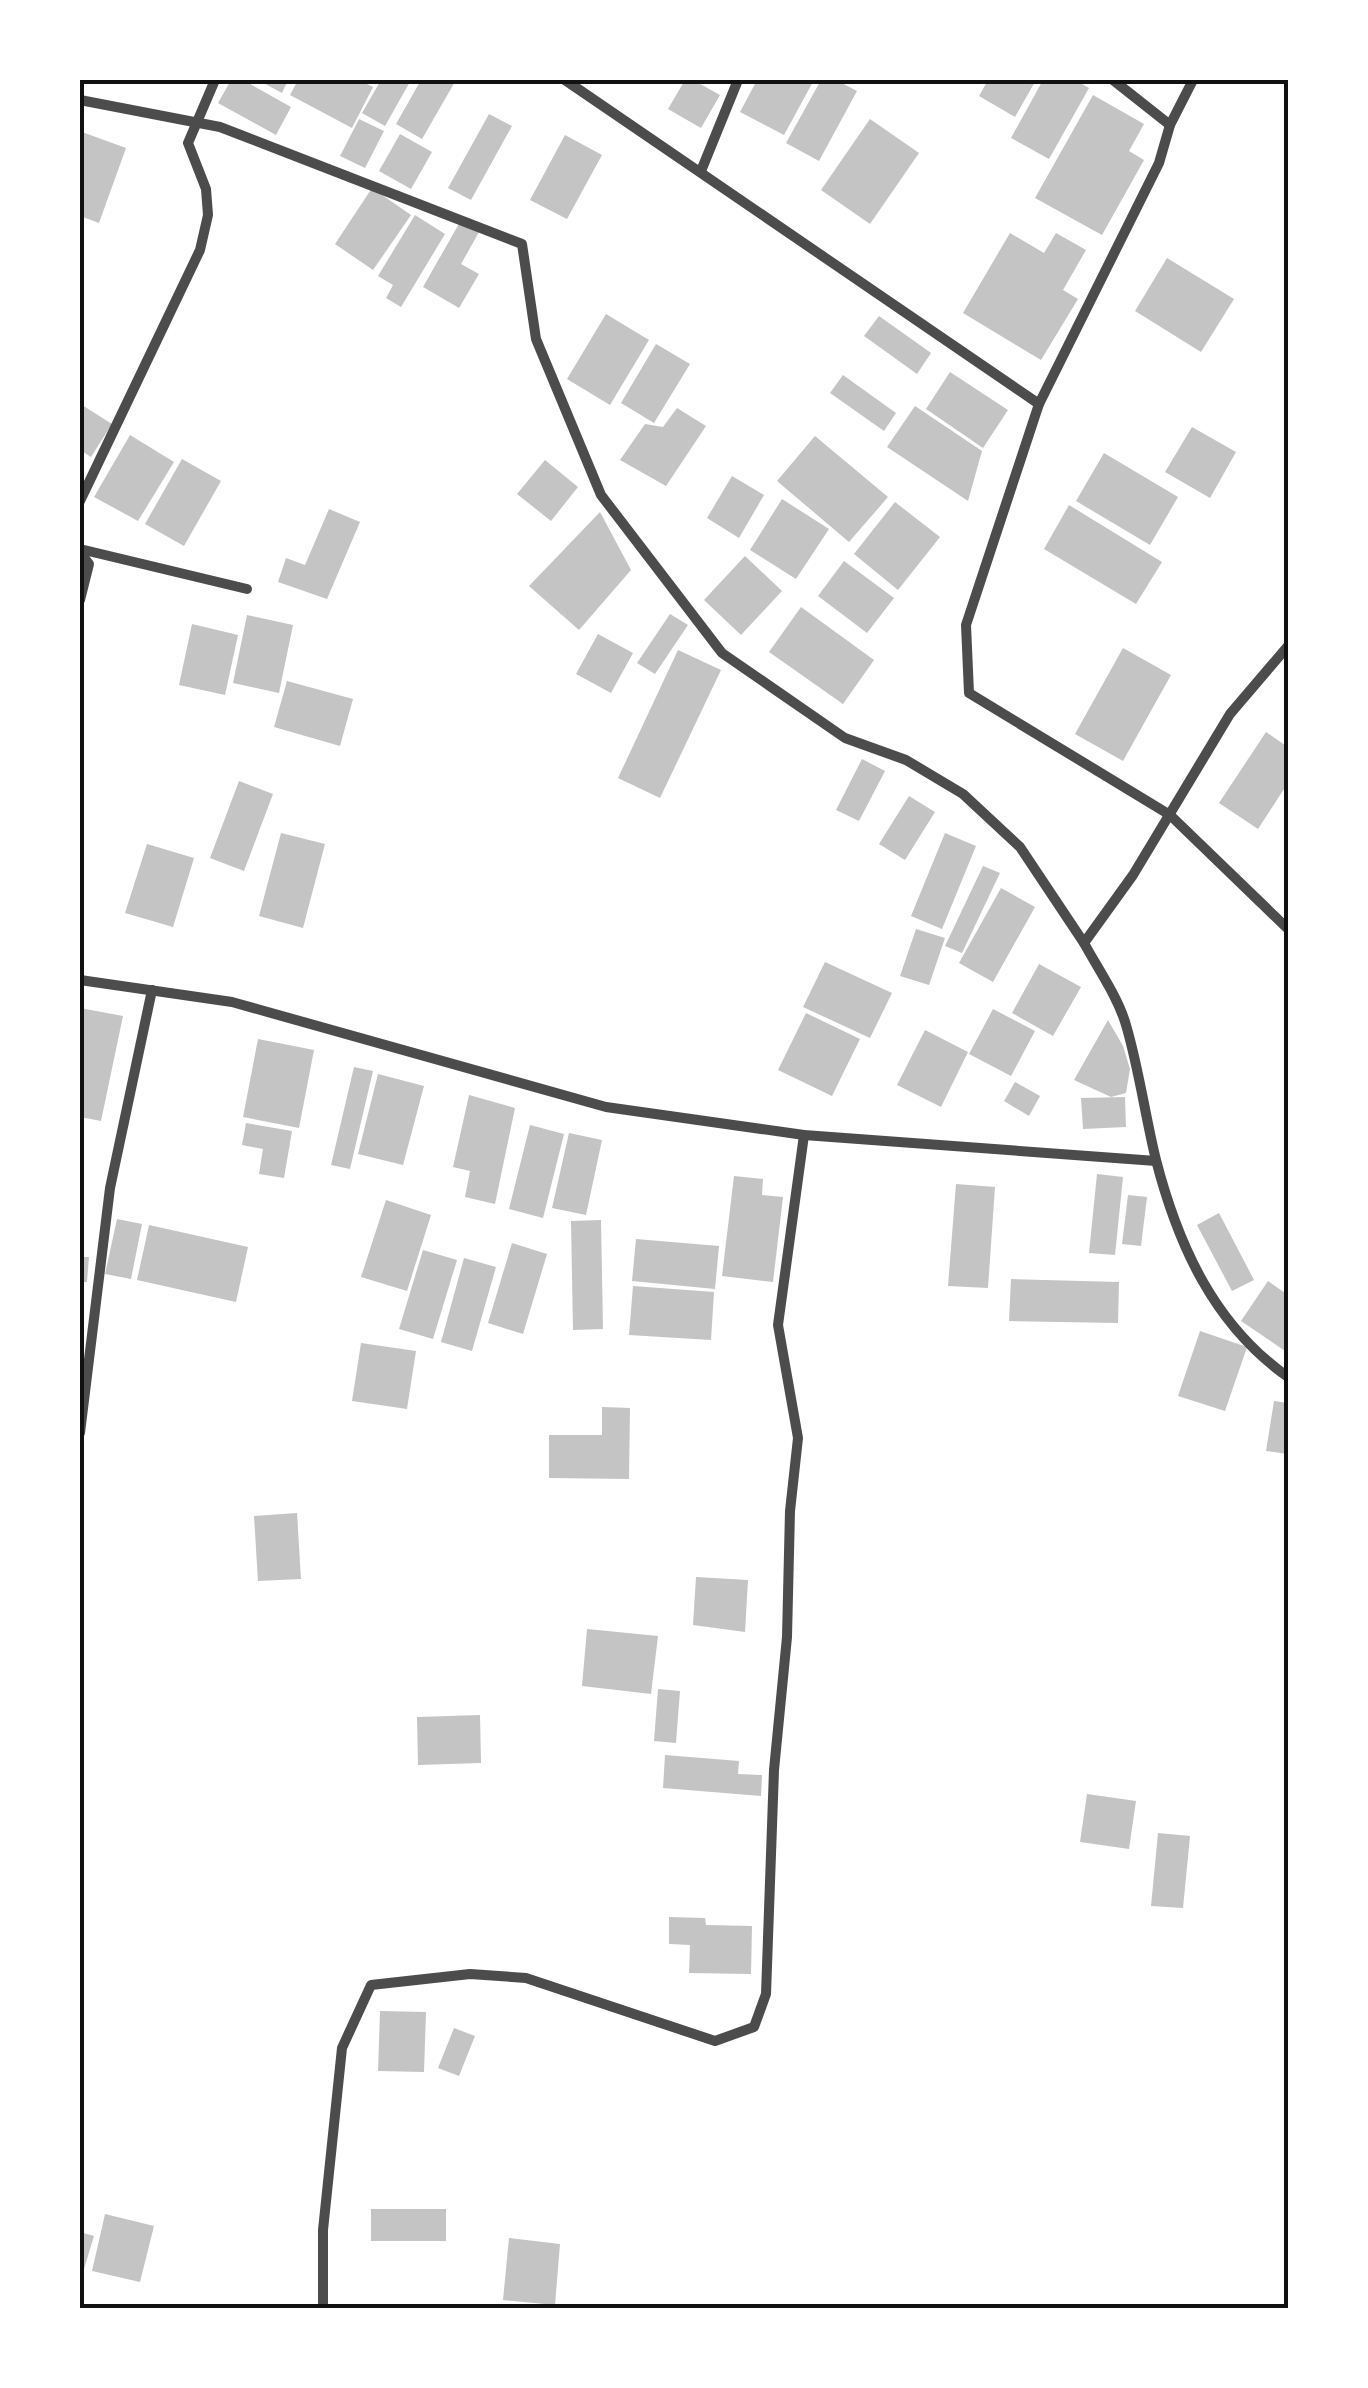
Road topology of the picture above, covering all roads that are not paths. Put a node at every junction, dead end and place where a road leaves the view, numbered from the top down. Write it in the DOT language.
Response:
graph roads {
  1 [pos="216,80"];
  2 [pos="565,80"];
  3 [pos="738,80"];
  4 [pos="1114,80"];
  5 [pos="1194,80"];
  6 [pos="80,100"];
  7 [pos="196,123"];
  8 [pos="1170,126"];
  9 [pos="701,171"];
  10 [pos="1038,404"];
  11 [pos="80,501"];
  12 [pos="80,550"];
  13 [pos="246,589"];
  14 [pos="80,600"];
  15 [pos="1288,646"];
  16 [pos="1170,816"];
  17 [pos="1288,929"];
  18 [pos="1084,943"];
  19 [pos="80,980"];
  20 [pos="152,990"];
  21 [pos="804,1135"];
  22 [pos="1156,1161"];
  23 [pos="1288,1378"];
  24 [pos="80,1433"];
  25 [pos="323,2308"];
  1 -- 7 [label="street"];
  2 -- 9 [label="street"];
  3 -- 9 [label="street"];
  4 -- 8 [label="street"];
  5 -- 8 [label="street"];
  6 -- 7 [label="street"];
  7 -- 11 [label="street"];
  7 -- 18 [label="street"];
  8 -- 10 [label="street"];
  9 -- 10 [label="street"];
  10 -- 16 [label="street"];
  12 -- 13 [label="street"];
  12 -- 14 [label="street"];
  15 -- 16 [label="street"];
  16 -- 17 [label="street"];
  16 -- 18 [label="street"];
  18 -- 22 [label="street"];
  19 -- 20 [label="street"];
  20 -- 21 [label="street"];
  20 -- 24 [label="street"];
  21 -- 22 [label="street"];
  21 -- 25 [label="street"];
  22 -- 23 [label="street"];
}
